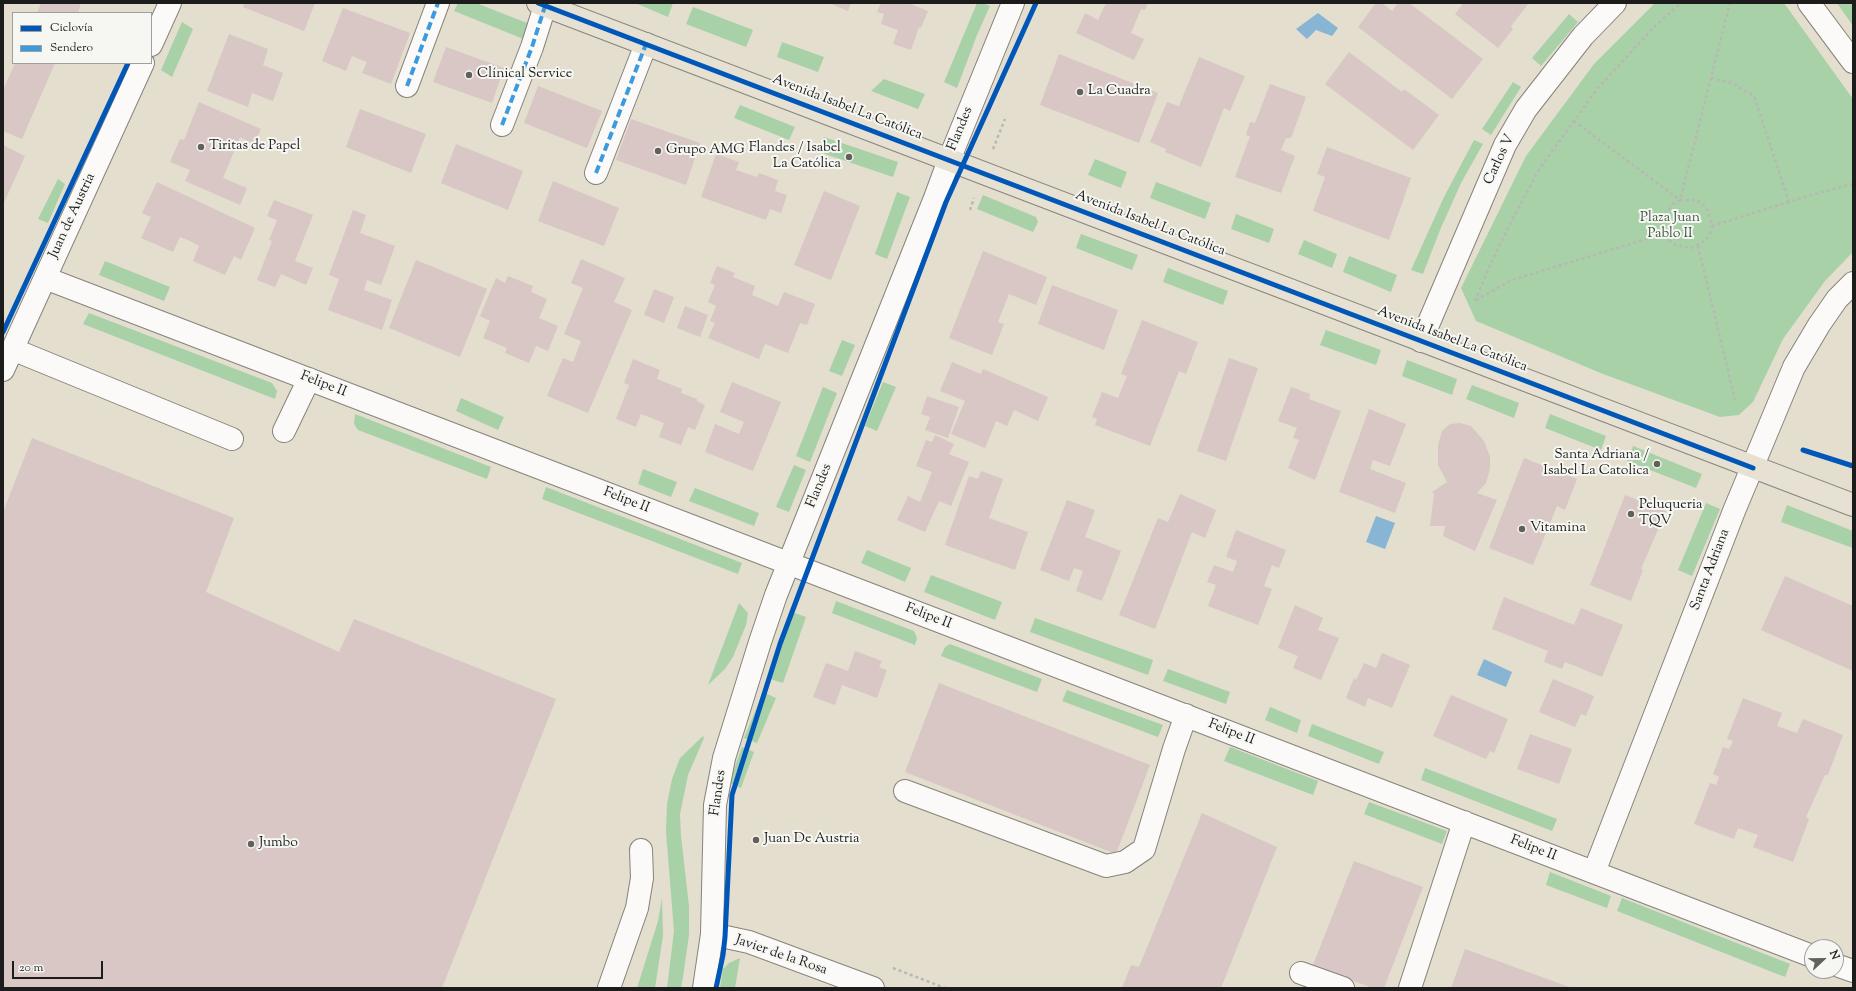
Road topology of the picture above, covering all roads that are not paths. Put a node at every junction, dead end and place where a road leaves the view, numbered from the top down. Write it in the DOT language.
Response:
graph roads {
  1 [pos="170,3"];
  2 [pos="438,3"];
  3 [pos="1014,3"];
  4 [pos="1615,3"];
  5 [pos="1809,3"];
  6 [pos="542,4"];
  7 [pos="152,43"];
  8 [pos="646,44"];
  9 [pos="1853,62"];
  10 [pos="143,64"];
  11 [pos="408,86"];
  12 [pos="502,125"];
  13 [pos="949,160"];
  14 [pos="596,173"];
  15 [pos="45,278"];
  16 [pos="1853,282"];
  17 [pos="1421,341"];
  18 [pos="12,349"];
  19 [pos="3,370"];
  20 [pos="308,379"];
  21 [pos="284,431"];
  22 [pos="232,439"];
  23 [pos="1753,468"];
  24 [pos="1853,505"];
  25 [pos="789,563"];
  26 [pos="1186,715"];
  27 [pos="905,791"];
  28 [pos="1464,822"];
  29 [pos="640,850"];
  30 [pos="1594,872"];
  31 [pos="712,934"];
  32 [pos="1804,953"];
  33 [pos="1301,973"];
  34 [pos="609,988"];
  35 [pos="704,988"];
  36 [pos="873,988"];
  37 [pos="1343,988"];
  38 [pos="1410,988"];
  1 -- 7 [label="street"];
  2 -- 11 [label="street"];
  3 -- 13 [label="street, Flandes"];
  4 -- 17 [label="street, Carlos V"];
  5 -- 9 [label="street"];
  6 -- 8 [label="main road, Avenida Isabel La Católica"];
  6 -- 12 [label="street"];
  8 -- 13 [label="main road, Avenida Isabel La Católica"];
  8 -- 14 [label="street"];
  10 -- 15 [label="street, Juan de Austria"];
  13 -- 17 [label="main road, Avenida Isabel La Católica"];
  13 -- 25 [label="street, Flandes"];
  15 -- 18 [label="street, Juan de Austria"];
  15 -- 20 [label="street, Felipe II"];
  16 -- 23 [label="street, Santa Adriana"];
  17 -- 23 [label="main road, Avenida Isabel La Católica"];
  18 -- 19 [label="street, Juan de Austria"];
  18 -- 22 [label="street"];
  20 -- 21 [label="street"];
  20 -- 25 [label="street, Felipe II"];
  23 -- 24 [label="main road, Avenida Isabel La Católica"];
  23 -- 30 [label="street, Santa Adriana"];
  25 -- 26 [label="street, Felipe II"];
  25 -- 31 [label="street, Flandes"];
  26 -- 27 [label="street"];
  26 -- 28 [label="street, Felipe II"];
  28 -- 30 [label="street, Felipe II"];
  28 -- 38 [label="street"];
  29 -- 34 [label="street"];
  30 -- 32 [label="street, Felipe II"];
  31 -- 35 [label="street, Flandes"];
  31 -- 36 [label="street, Javier de la Rosa"];
  33 -- 37 [label="street"];
}
